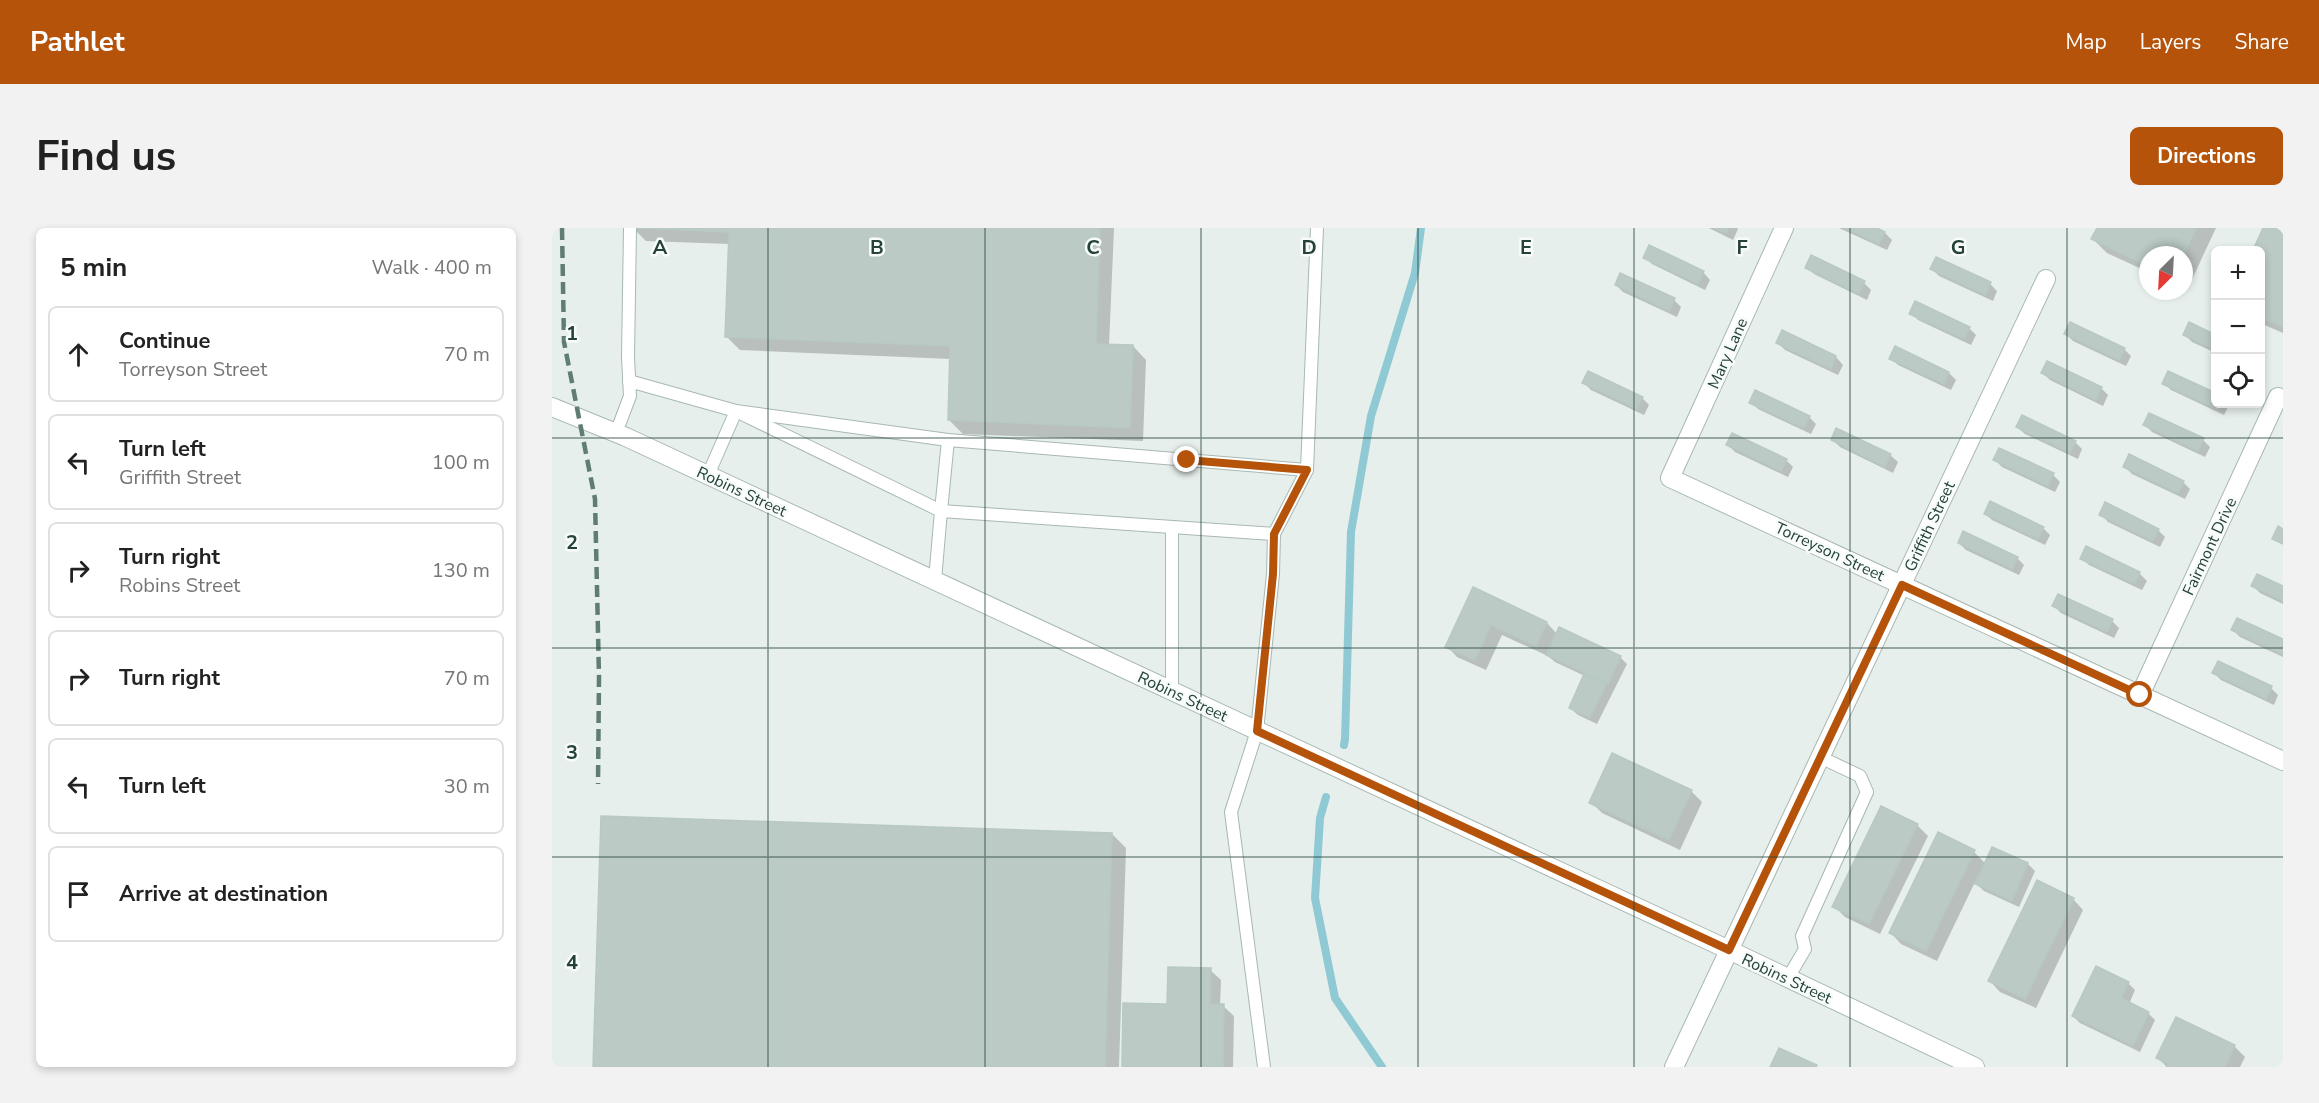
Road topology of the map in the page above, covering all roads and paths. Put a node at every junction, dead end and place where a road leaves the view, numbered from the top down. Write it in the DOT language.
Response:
graph roads {
  1 [pos="630,228"];
  2 [pos="1317,228"];
  3 [pos="1784,228"];
  4 [pos="2046,279"];
  5 [pos="629,381"];
  6 [pos="2278,398"];
  7 [pos="552,407"];
  8 [pos="736,411"];
  9 [pos="616,433"];
  10 [pos="948,440"];
  11 [pos="1307,470"];
  12 [pos="708,475"];
  13 [pos="1670,478"];
  14 [pos="941,511"];
  15 [pos="1172,527"];
  16 [pos="1274,534"];
  17 [pos="935,580"];
  18 [pos="1902,585"];
  19 [pos="1172,691"];
  20 [pos="2140,695"];
  21 [pos="1257,731"];
  22 [pos="1820,757"];
  23 [pos="2283,761"];
  24 [pos="1729,950"];
  25 [pos="1788,978"];
  26 [pos="1264,1067"];
  27 [pos="1674,1067"];
  28 [pos="1975,1067"];
  1 -- 5 [label="lane"];
  2 -- 11 [label="lane"];
  3 -- 13 [label="street, Mary Lane"];
  4 -- 18 [label="street, Griffith Street"];
  5 -- 8 [label="lane"];
  5 -- 9 [label="lane"];
  6 -- 20 [label="street, Fairmont Drive"];
  7 -- 9 [label="street, Robins Street"];
  8 -- 10 [label="lane"];
  8 -- 12 [label="lane"];
  8 -- 14 [label="lane"];
  9 -- 12 [label="street, Robins Street"];
  10 -- 11 [label="lane"];
  10 -- 14 [label="lane"];
  11 -- 16 [label="lane"];
  12 -- 17 [label="street, Robins Street"];
  13 -- 18 [label="street, Torreyson Street"];
  14 -- 15 [label="lane"];
  14 -- 17 [label="lane"];
  15 -- 16 [label="lane"];
  15 -- 19 [label="lane"];
  16 -- 21 [label="lane"];
  17 -- 19 [label="street, Robins Street"];
  18 -- 20 [label="street, Torreyson Street"];
  18 -- 22 [label="street, Griffith Street"];
  19 -- 21 [label="street, Robins Street"];
  20 -- 23 [label="street, Torreyson Street"];
  21 -- 24 [label="street, Robins Street"];
  21 -- 26 [label="lane"];
  22 -- 24 [label="street, Griffith Street"];
  22 -- 25 [label="lane"];
  24 -- 25 [label="street, Robins Street"];
  24 -- 27 [label="street, Griffith Street"];
  25 -- 28 [label="street, Robins Street"];
}
